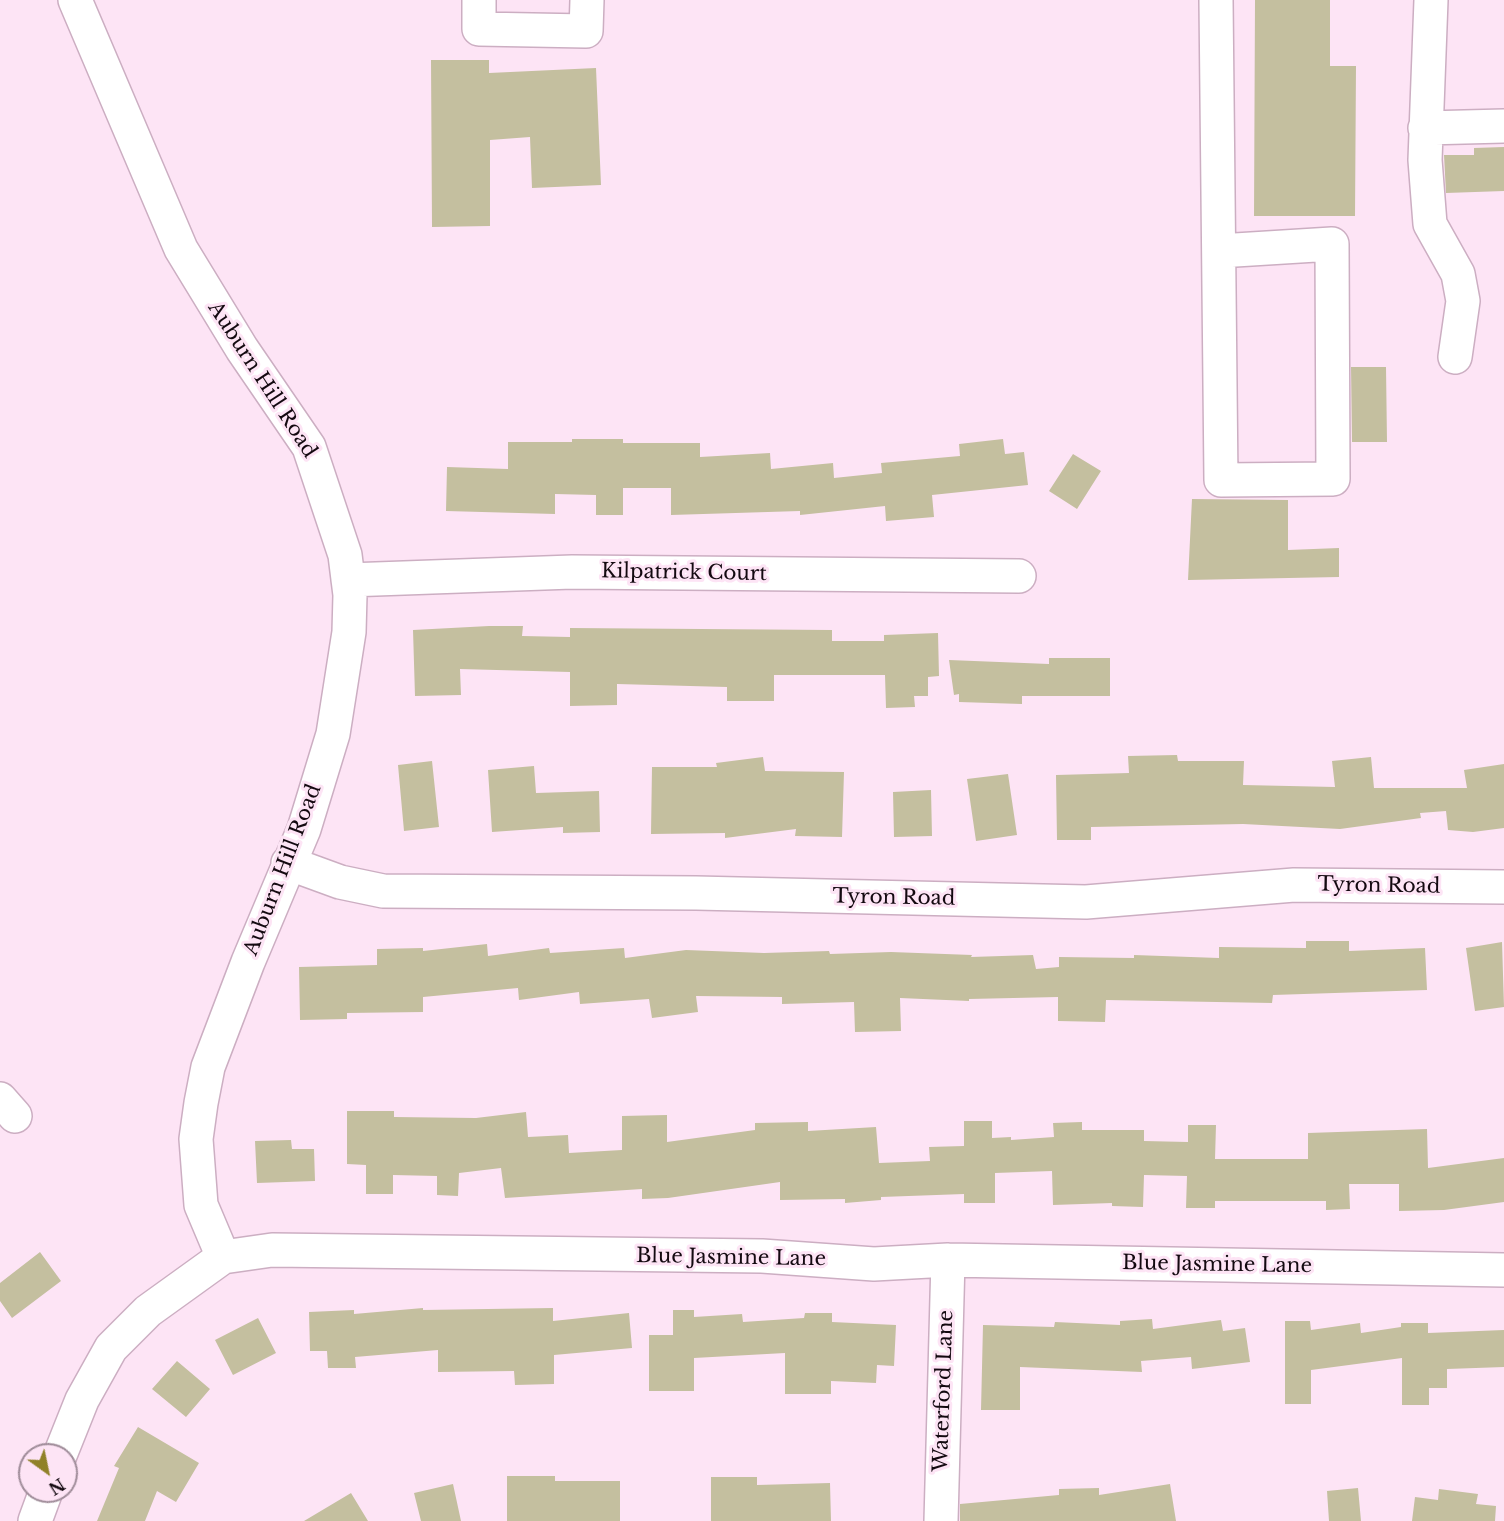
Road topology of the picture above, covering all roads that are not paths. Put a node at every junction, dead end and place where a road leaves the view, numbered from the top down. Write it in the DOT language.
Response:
graph roads {
  1 [pos="75,0"];
  2 [pos="479,0"];
  3 [pos="587,0"];
  4 [pos="1216,0"];
  5 [pos="1431,0"];
  6 [pos="1504,126"];
  7 [pos="1425,128"];
  8 [pos="1219,251"];
  9 [pos="1455,357"];
  10 [pos="1019,576"];
  11 [pos="348,580"];
  12 [pos="288,862"];
  13 [pos="1504,888"];
  14 [pos="223,1257"];
  15 [pos="948,1260"];
  16 [pos="1504,1270"];
  17 [pos="65,1443"];
  18 [pos="42,1503"];
  19 [pos="35,1521"];
  20 [pos="941,1521"];
  1 -- 11 [label="street, Auburn Hill Road"];
  2 -- 3 [label="street"];
  4 -- 8 [label="street"];
  5 -- 7 [label="street"];
  6 -- 7 [label="street"];
  7 -- 9 [label="street"];
  8 -- 8 [label="street"];
  10 -- 11 [label="street, Kilpatrick Court"];
  11 -- 12 [label="street, Auburn Hill Road"];
  12 -- 13 [label="street, Tyron Road"];
  12 -- 14 [label="street, Auburn Hill Road"];
  14 -- 15 [label="street, Blue Jasmine Lane"];
  14 -- 17 [label="street, Blue Jasmine Lane"];
  15 -- 16 [label="street, Blue Jasmine Lane"];
  15 -- 20 [label="street, Waterford Lane"];
  18 -- 19 [label="street"];
}
